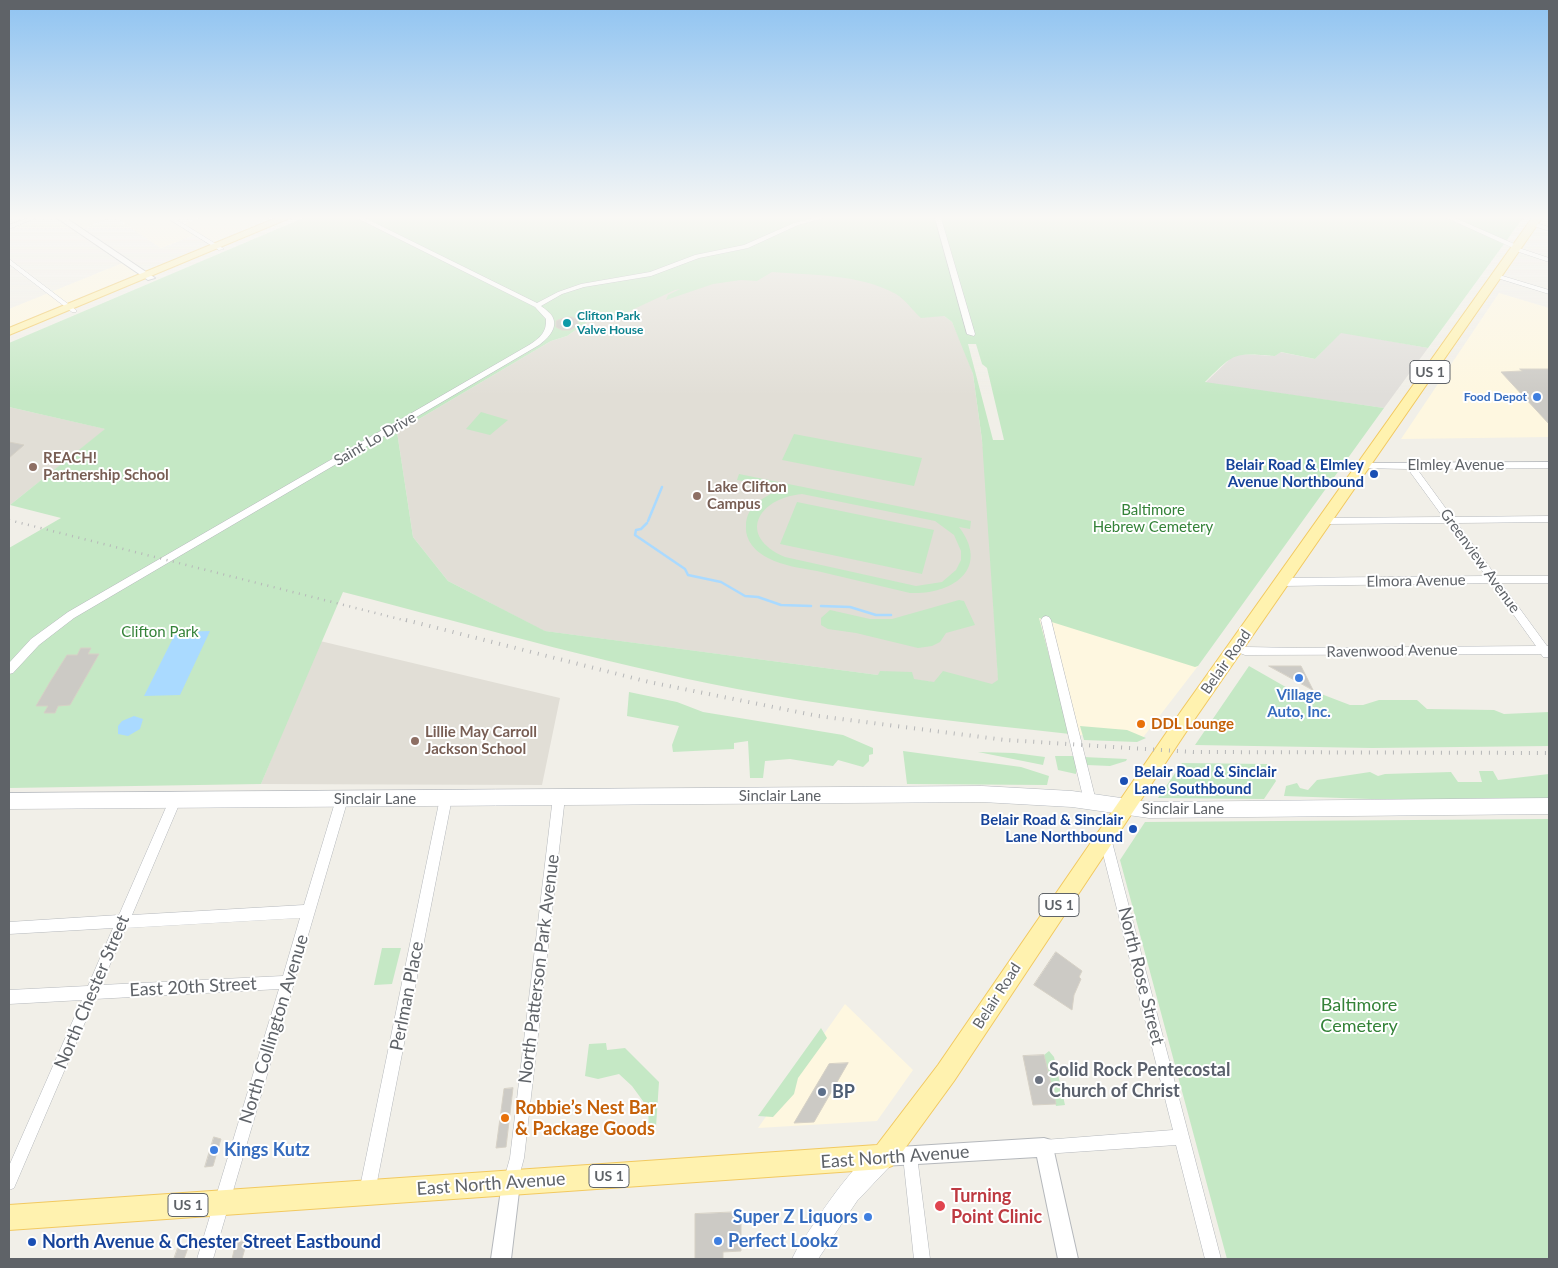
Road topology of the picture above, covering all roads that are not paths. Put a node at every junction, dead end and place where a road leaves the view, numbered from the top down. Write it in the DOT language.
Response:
graph roads {
  1 [pos="30,277"];
  2 [pos="145,277"];
  3 [pos="479,277"];
  4 [pos="631,277"];
  5 [pos="955,277"];
  6 [pos="1495,277"];
  7 [pos="1500,277"];
  8 [pos="1549,292"];
  9 [pos="537,306"];
  10 [pos="72,309"];
  11 [pos="9,332"];
  12 [pos="971,334"];
  13 [pos="9,338"];
  14 [pos="1362,466"];
  15 [pos="1412,466"];
  16 [pos="1548,466"];
  17 [pos="1549,519"];
  18 [pos="1450,520"];
  19 [pos="1325,521"];
  20 [pos="1549,579"];
  21 [pos="1494,580"];
  22 [pos="1282,582"];
  23 [pos="1046,620"];
  24 [pos="1236,647"];
  25 [pos="1548,652"];
  26 [pos="9,670"];
  27 [pos="559,797"];
  28 [pos="446,798"];
  29 [pos="342,799"];
  30 [pos="175,800"];
  31 [pos="9,801"];
  32 [pos="1090,802"];
  33 [pos="1549,806"];
  34 [pos="1125,808"];
  35 [pos="1105,838"];
  36 [pos="309,911"];
  37 [pos="122,922"];
  38 [pos="9,928"];
  39 [pos="288,982"];
  40 [pos="91,993"];
  41 [pos="9,998"];
  42 [pos="1182,1137"];
  43 [pos="1044,1147"];
  44 [pos="910,1156"];
  45 [pos="883,1157"];
  46 [pos="510,1182"];
  47 [pos="9,1183"];
  48 [pos="367,1193"];
  49 [pos="222,1203"];
  50 [pos="9,1218"];
  51 [pos="205,1259"];
  52 [pos="501,1259"];
  53 [pos="804,1259"];
  54 [pos="922,1259"];
  55 [pos="1068,1259"];
  56 [pos="1213,1259"];
  1 -- 10 [label="street"];
  2 -- 10 [label="main road"];
  3 -- 9 [label="street"];
  4 -- 9 [label="street"];
  5 -- 12 [label="street"];
  6 -- 14 [label="main road, Belair Road / US 1"];
  7 -- 8 [label="street"];
  9 -- 26 [label="street, Saint Lo Drive"];
  10 -- 11 [label="main road"];
  10 -- 13 [label="main road"];
  14 -- 15 [label="street, Elmley Avenue"];
  14 -- 19 [label="main road, Belair Road / US 1"];
  15 -- 16 [label="street, Elmley Avenue"];
  15 -- 18 [label="street, Greenview Avenue"];
  17 -- 18 [label="street"];
  18 -- 19 [label="street"];
  18 -- 21 [label="street, Greenview Avenue"];
  19 -- 22 [label="main road, Belair Road / US 1"];
  20 -- 21 [label="street, Elmora Avenue"];
  21 -- 22 [label="street, Elmora Avenue"];
  21 -- 25 [label="street, Greenview Avenue"];
  22 -- 24 [label="main road, Belair Road / US 1"];
  23 -- 32 [label="street"];
  24 -- 25 [label="street, Ravenwood Avenue"];
  24 -- 34 [label="main road, Belair Road / US 1"];
  27 -- 28 [label="main road, Sinclair Lane"];
  27 -- 32 [label="main road, Sinclair Lane"];
  27 -- 46 [label="street, North Patterson Park Avenue"];
  28 -- 29 [label="main road, Sinclair Lane"];
  28 -- 48 [label="street, Perlman Place"];
  29 -- 30 [label="main road, Sinclair Lane"];
  29 -- 36 [label="street, North Collington Avenue"];
  30 -- 31 [label="main road, Sinclair Lane"];
  30 -- 37 [label="street, North Chester Street"];
  32 -- 34 [label="main road, Sinclair Lane"];
  33 -- 34 [label="main road, Sinclair Lane"];
  34 -- 35 [label="main road, Belair Road / US 1"];
  35 -- 42 [label="street, North Rose Street"];
  35 -- 45 [label="main road, Belair Road / US 1"];
  36 -- 37 [label="street"];
  36 -- 39 [label="street, North Collington Avenue"];
  37 -- 38 [label="street"];
  37 -- 40 [label="street, North Chester Street"];
  39 -- 40 [label="street, East 20th Street"];
  39 -- 49 [label="street, North Collington Avenue"];
  40 -- 41 [label="street, East 20th Street"];
  40 -- 47 [label="street, North Chester Street"];
  42 -- 43 [label="street, East North Avenue"];
  42 -- 56 [label="street, North Rose Street"];
  43 -- 44 [label="street, East North Avenue"];
  43 -- 55 [label="street"];
  44 -- 45 [label="street, East North Avenue"];
  44 -- 54 [label="street"];
  45 -- 46 [label="main road, East North Avenue / US 1"];
  45 -- 53 [label="main road"];
  46 -- 48 [label="main road, East North Avenue / US 1"];
  46 -- 52 [label="street, North Patterson Park Avenue"];
  48 -- 49 [label="main road, East North Avenue / US 1"];
  49 -- 50 [label="main road, East North Avenue / US 1"];
  49 -- 51 [label="street, North Collington Avenue"];
}
